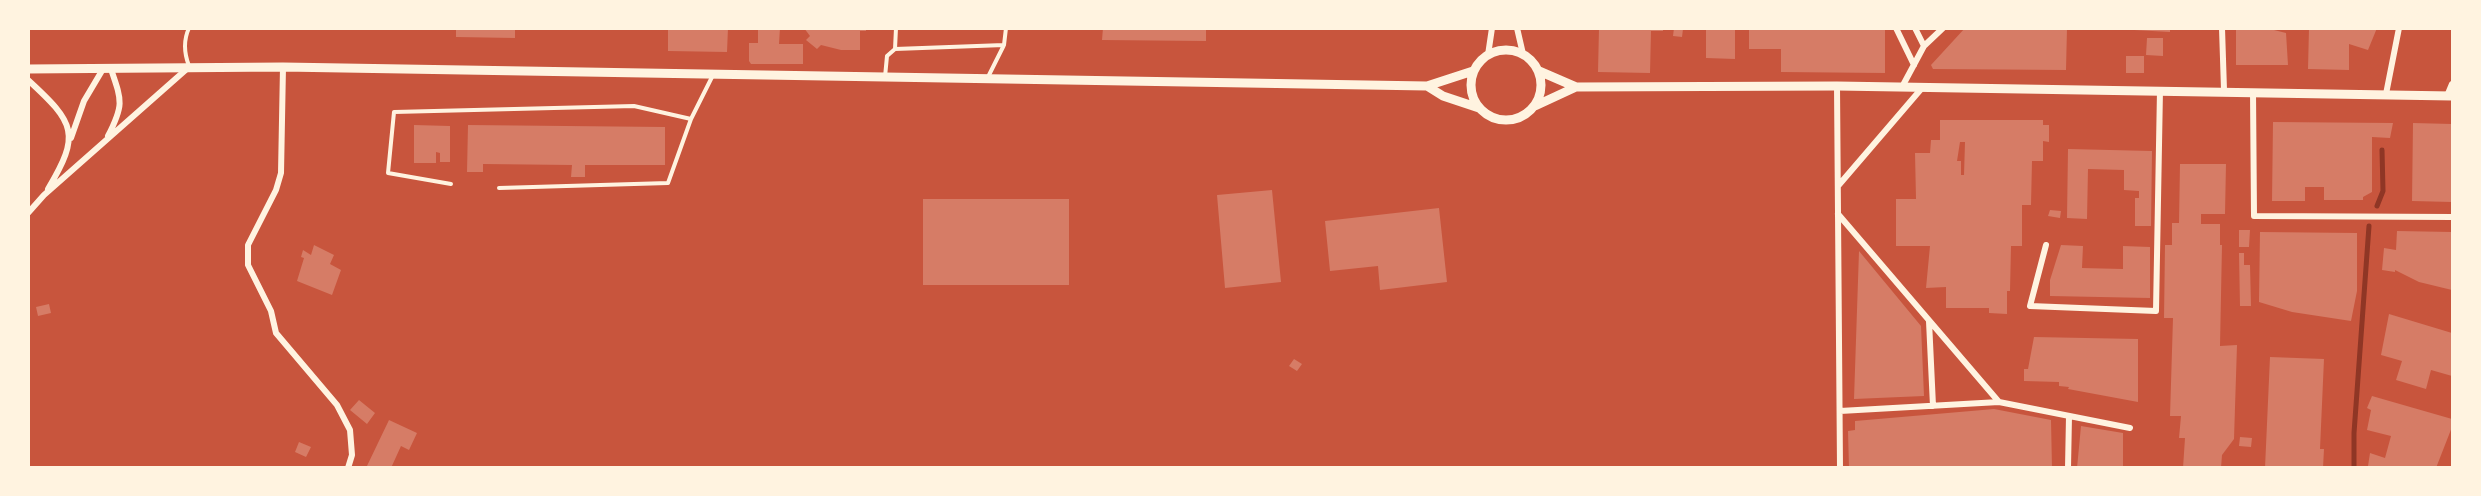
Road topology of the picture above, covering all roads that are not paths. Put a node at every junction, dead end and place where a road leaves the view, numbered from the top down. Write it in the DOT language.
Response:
graph roads {
  1 [pos="189,28"];
  2 [pos="896,28"];
  3 [pos="1006,28"];
  4 [pos="1492,28"];
  5 [pos="1517,28"];
  6 [pos="1896,28"];
  7 [pos="1915,28"];
  8 [pos="1942,28"];
  9 [pos="2222,28"];
  10 [pos="2399,28"];
  11 [pos="1004,45"];
  12 [pos="1924,46"];
  13 [pos="895,49"];
  14 [pos="1523,54"];
  15 [pos="1488,55"];
  16 [pos="1914,65"];
  17 [pos="189,67"];
  18 [pos="283,67"];
  19 [pos="28,69"];
  20 [pos="107,69"];
  21 [pos="1473,71"];
  22 [pos="1539,71"];
  23 [pos="713,75"];
  24 [pos="885,78"];
  25 [pos="987,79"];
  26 [pos="28,80"];
  27 [pos="2452,84"];
  28 [pos="1427,86"];
  29 [pos="1837,86"];
  30 [pos="1576,87"];
  31 [pos="1902,87"];
  32 [pos="1922,88"];
  33 [pos="2160,90"];
  34 [pos="2224,90"];
  35 [pos="2253,91"];
  36 [pos="2386,94"];
  37 [pos="2450,96"];
  38 [pos="1535,106"];
  39 [pos="1479,108"];
  40 [pos="691,119"];
  41 [pos="71,138"];
  42 [pos="107,139"];
  43 [pos="451,184"];
  44 [pos="1838,186"];
  45 [pos="499,188"];
  46 [pos="44,195"];
  47 [pos="28,213"];
  48 [pos="1838,214"];
  49 [pos="2452,217"];
  50 [pos="2046,245"];
  51 [pos="1929,320"];
  52 [pos="1999,402"];
  53 [pos="1933,406"];
  54 [pos="1840,411"];
  55 [pos="2068,416"];
  56 [pos="2130,428"];
  57 [pos="348,468"];
  58 [pos="1840,468"];
  59 [pos="2068,468"];
  1 -- 17 [label="lane"];
  2 -- 13 [label="lane"];
  3 -- 11 [label="lane"];
  4 -- 15 [label="street"];
  5 -- 14 [label="street"];
  6 -- 16 [label="street"];
  7 -- 12 [label="street"];
  8 -- 12 [label="street"];
  9 -- 34 [label="street"];
  10 -- 36 [label="street"];
  11 -- 13 [label="lane"];
  11 -- 25 [label="lane"];
  12 -- 16 [label="street"];
  13 -- 24 [label="lane"];
  14 -- 15 [label="street"];
  14 -- 22 [label="street"];
  15 -- 21 [label="street"];
  16 -- 31 [label="street"];
  17 -- 18 [label="street"];
  17 -- 20 [label="street"];
  17 -- 42 [label="street"];
  18 -- 23 [label="street"];
  18 -- 57 [label="street"];
  19 -- 20 [label="street"];
  20 -- 41 [label="street"];
  20 -- 42 [label="street"];
  21 -- 28 [label="street"];
  21 -- 39 [label="street"];
  22 -- 30 [label="street"];
  22 -- 38 [label="street"];
  23 -- 24 [label="street"];
  23 -- 40 [label="lane"];
  24 -- 25 [label="street"];
  25 -- 28 [label="street"];
  26 -- 41 [label="street"];
  27 -- 37 [label="street"];
  28 -- 39 [label="street"];
  29 -- 30 [label="street"];
  29 -- 31 [label="street"];
  29 -- 44 [label="street"];
  30 -- 38 [label="street"];
  31 -- 32 [label="street"];
  32 -- 33 [label="street"];
  32 -- 44 [label="street"];
  33 -- 34 [label="street"];
  33 -- 50 [label="street"];
  34 -- 35 [label="street"];
  35 -- 36 [label="street"];
  35 -- 49 [label="street"];
  36 -- 37 [label="street"];
  38 -- 39 [label="street"];
  40 -- 43 [label="lane"];
  40 -- 45 [label="lane"];
  41 -- 46 [label="street"];
  42 -- 46 [label="street"];
  44 -- 48 [label="street"];
  46 -- 47 [label="street"];
  48 -- 51 [label="street"];
  48 -- 54 [label="street"];
  51 -- 52 [label="street"];
  51 -- 53 [label="street"];
  52 -- 53 [label="street"];
  52 -- 55 [label="street"];
  53 -- 54 [label="street"];
  54 -- 58 [label="street"];
  55 -- 56 [label="street"];
  55 -- 59 [label="street"];
}
